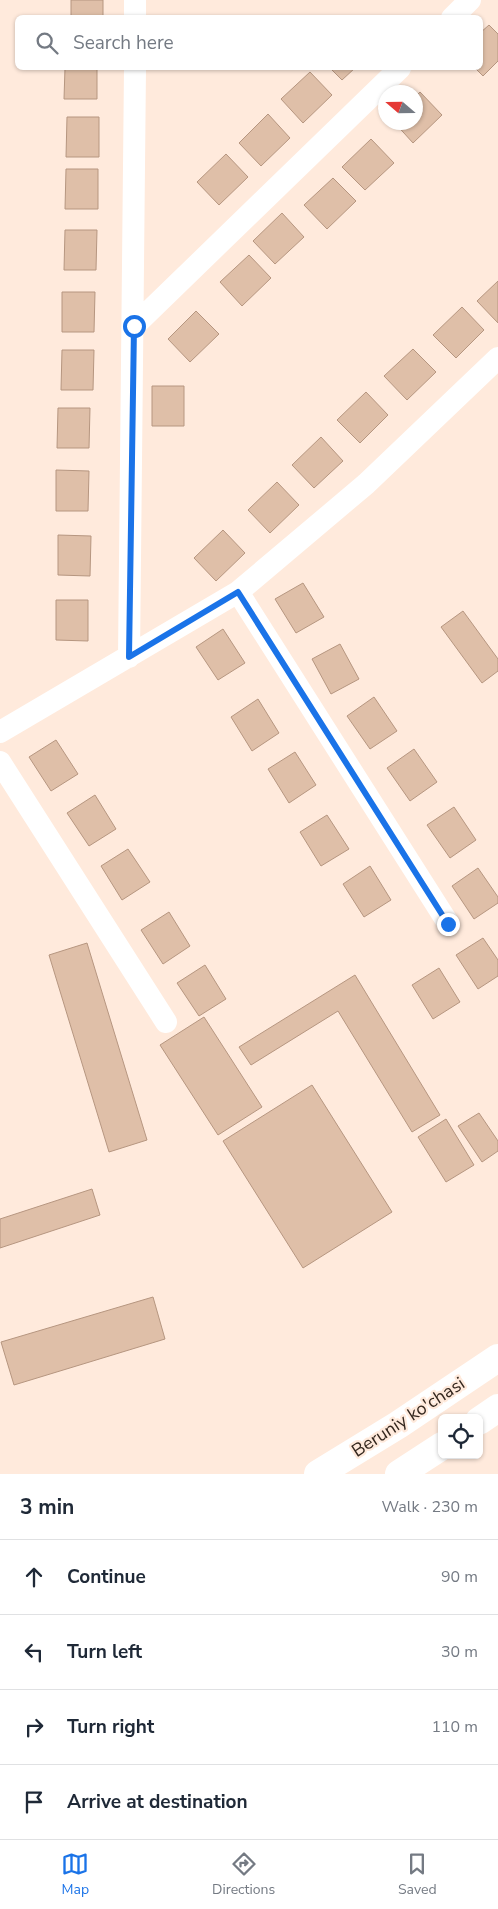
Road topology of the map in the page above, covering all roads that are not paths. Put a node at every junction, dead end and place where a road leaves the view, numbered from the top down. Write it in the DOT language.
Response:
graph roads {
  1 [pos="135,0"];
  2 [pos="470,0"];
  3 [pos="135,15"];
  4 [pos="455,15"];
  5 [pos="135,70"];
  6 [pos="398,70"];
  7 [pos="134,326"];
  8 [pos="498,358"];
  9 [pos="238,592"];
  10 [pos="129,657"];
  11 [pos="0,732"];
  12 [pos="0,762"];
  13 [pos="448,924"];
  14 [pos="166,1022"];
  15 [pos="498,1358"];
  16 [pos="498,1408"];
  17 [pos="483,1418"];
  18 [pos="438,1449"];
  19 [pos="318,1474"];
  20 [pos="399,1474"];
  1 -- 3 [label="street"];
  2 -- 4 [label="street"];
  5 -- 7 [label="street"];
  6 -- 7 [label="street"];
  7 -- 10 [label="street"];
  8 -- 9 [label="street"];
  9 -- 10 [label="street"];
  9 -- 13 [label="street"];
  10 -- 11 [label="street"];
  12 -- 14 [label="street"];
  15 -- 19 [label="main road, Beruniy ko'chasi"];
  16 -- 17 [label="main road"];
  18 -- 20 [label="main road"];
}
